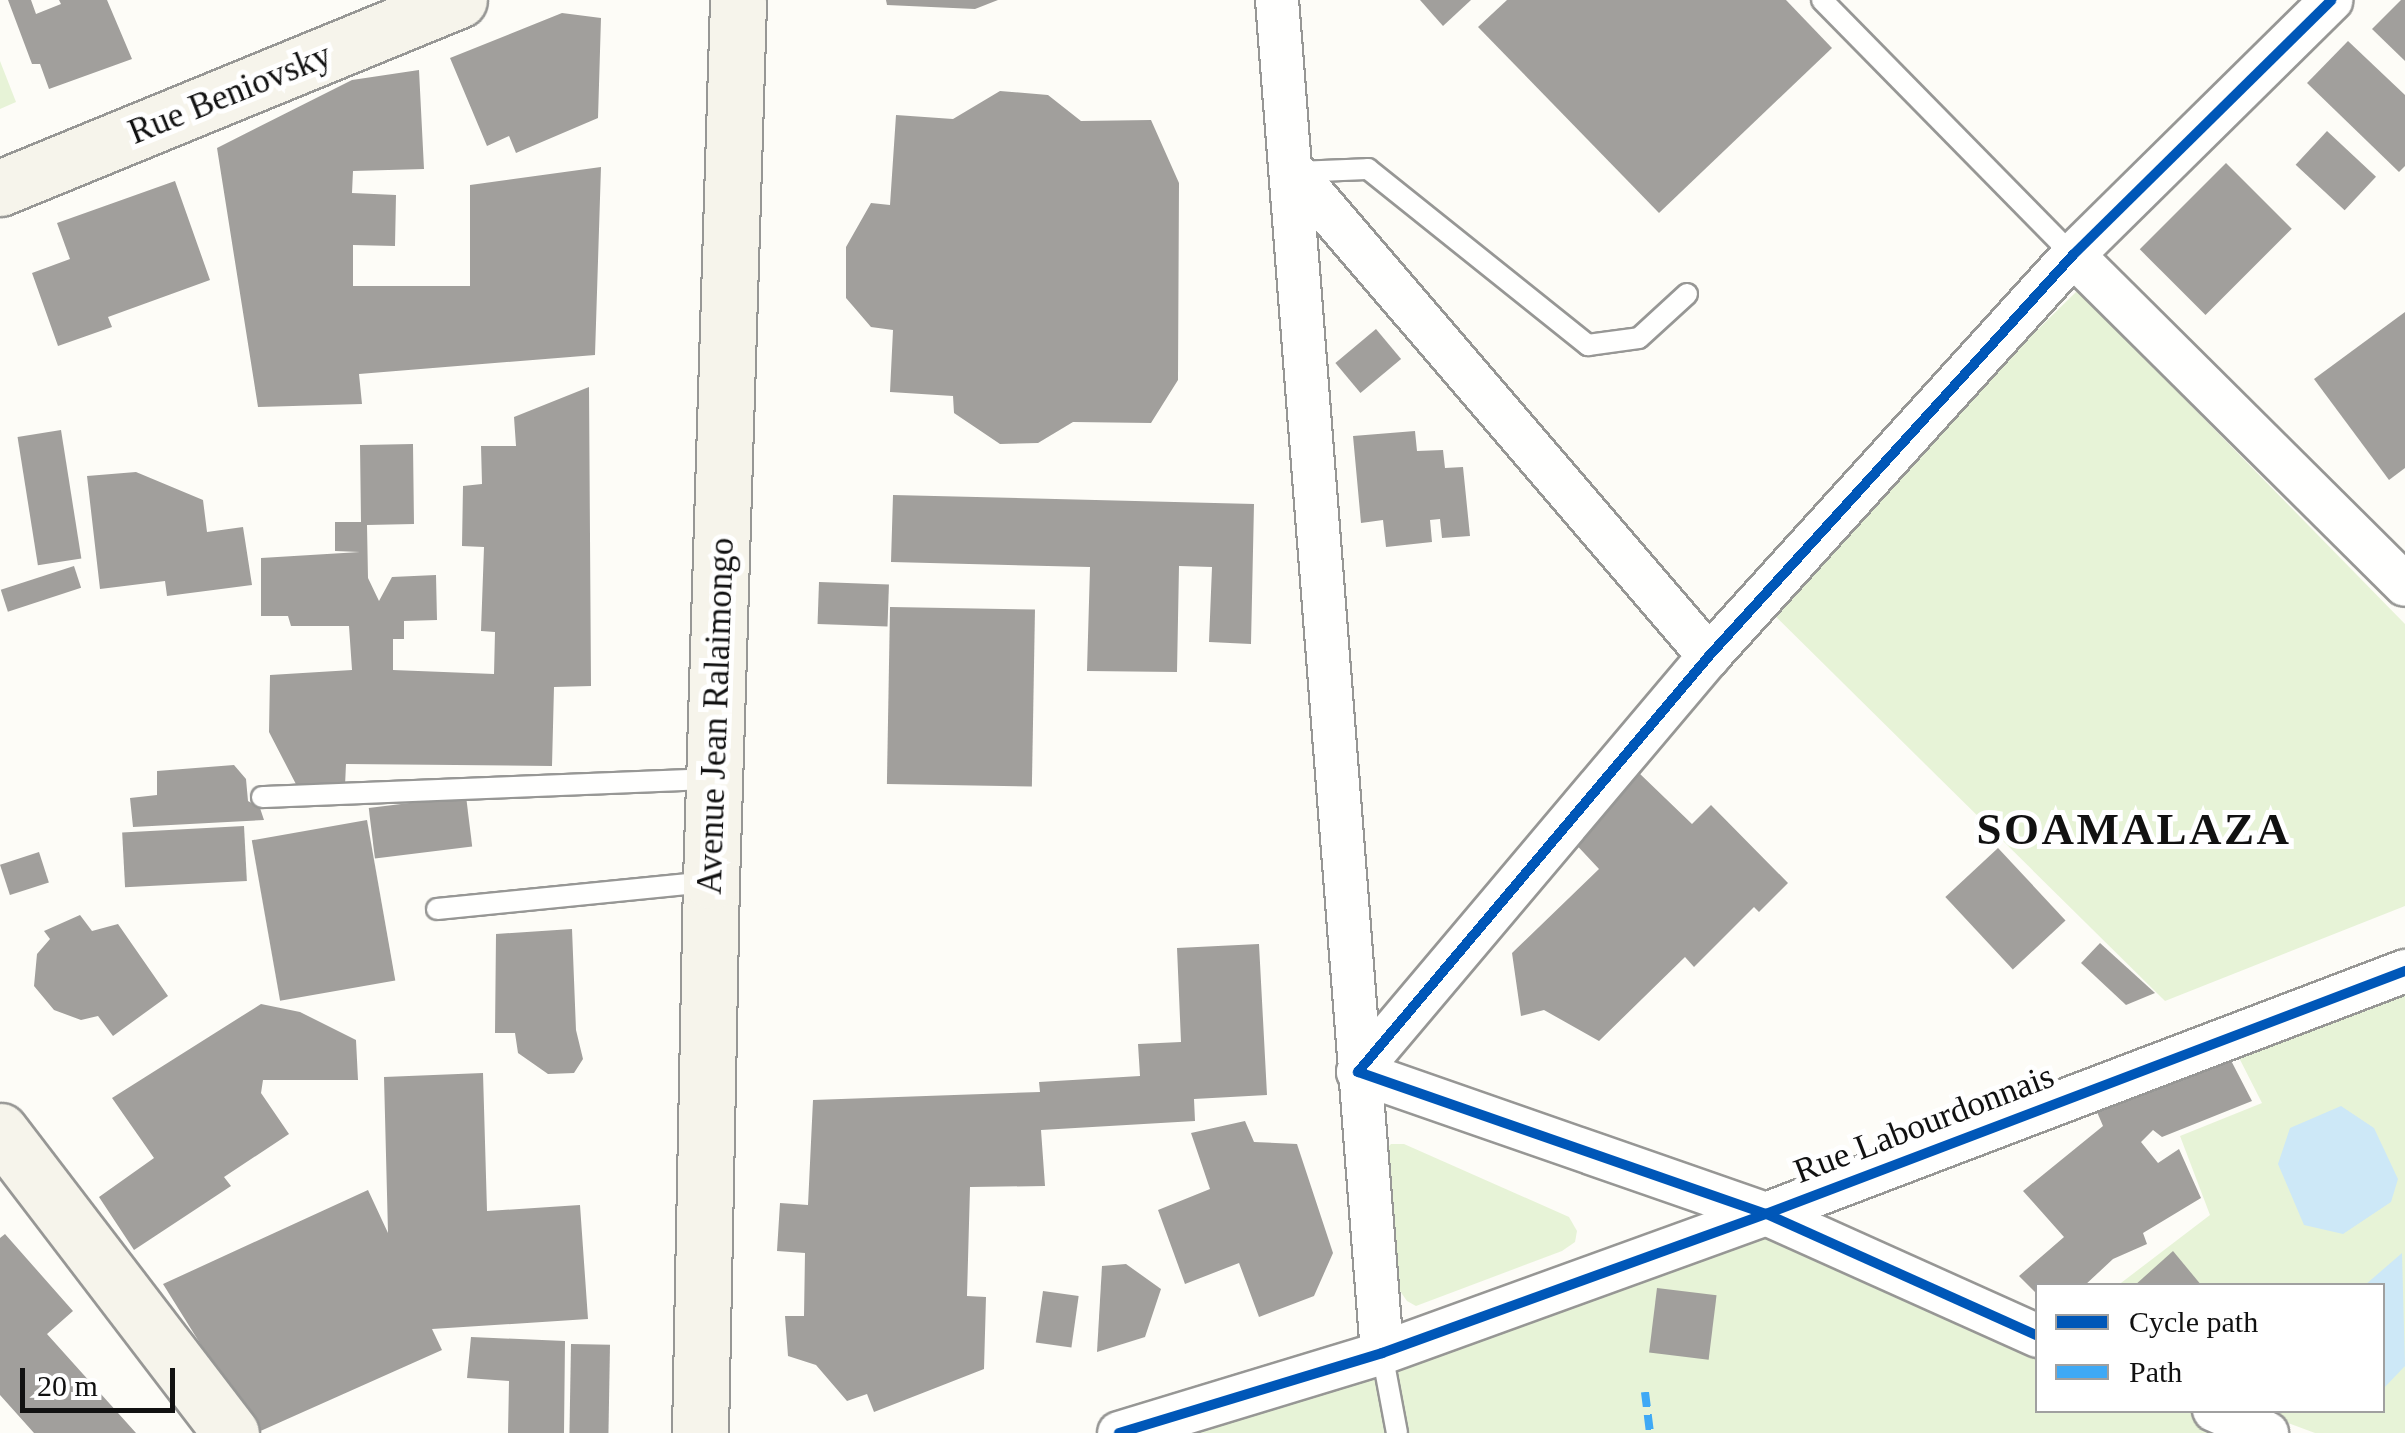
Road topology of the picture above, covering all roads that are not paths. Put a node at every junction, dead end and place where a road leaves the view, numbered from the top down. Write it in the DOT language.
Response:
graph roads {
  1 [pos="459,0"];
  2 [pos="738,0"];
  3 [pos="1278,0"];
  4 [pos="1822,0"];
  5 [pos="2332,0"];
  6 [pos="1294,172"];
  7 [pos="0,188"];
  8 [pos="2073,255"];
  9 [pos="1687,294"];
  10 [pos="2405,585"];
  11 [pos="1709,656"];
  12 [pos="714,779"];
  13 [pos="262,797"];
  14 [pos="711,882"];
  15 [pos="437,909"];
  16 [pos="2405,971"];
  17 [pos="1358,1072"];
  18 [pos="0,1132"];
  19 [pos="1766,1214"];
  20 [pos="2035,1335"];
  21 [pos="1382,1353"];
  22 [pos="2221,1413"];
  23 [pos="232,1433"];
  24 [pos="700,1433"];
  25 [pos="1119,1433"];
  26 [pos="1396,1433"];
  27 [pos="2267,1433"];
  1 -- 7 [label="main road, Rue Beniovsky"];
  2 -- 12 [label="main road, Avenue Jean Ralaimongo"];
  3 -- 6 [label="street"];
  4 -- 8 [label="lane"];
  5 -- 8 [label="street"];
  6 -- 9 [label="lane"];
  6 -- 11 [label="street"];
  6 -- 17 [label="street"];
  8 -- 10 [label="street"];
  8 -- 11 [label="street"];
  11 -- 17 [label="street"];
  12 -- 13 [label="lane"];
  12 -- 14 [label="main road, Avenue Jean Ralaimongo"];
  14 -- 15 [label="lane"];
  14 -- 24 [label="main road, Avenue Jean Ralaimongo"];
  16 -- 19 [label="street, Rue Labourdonnais"];
  17 -- 19 [label="street"];
  17 -- 21 [label="street"];
  18 -- 23 [label="main road"];
  19 -- 20 [label="street"];
  19 -- 21 [label="street, Rue Labourdonnais"];
  21 -- 25 [label="street, Rue Labourdonnais"];
  21 -- 26 [label="lane"];
  22 -- 27 [label="street"];
}
